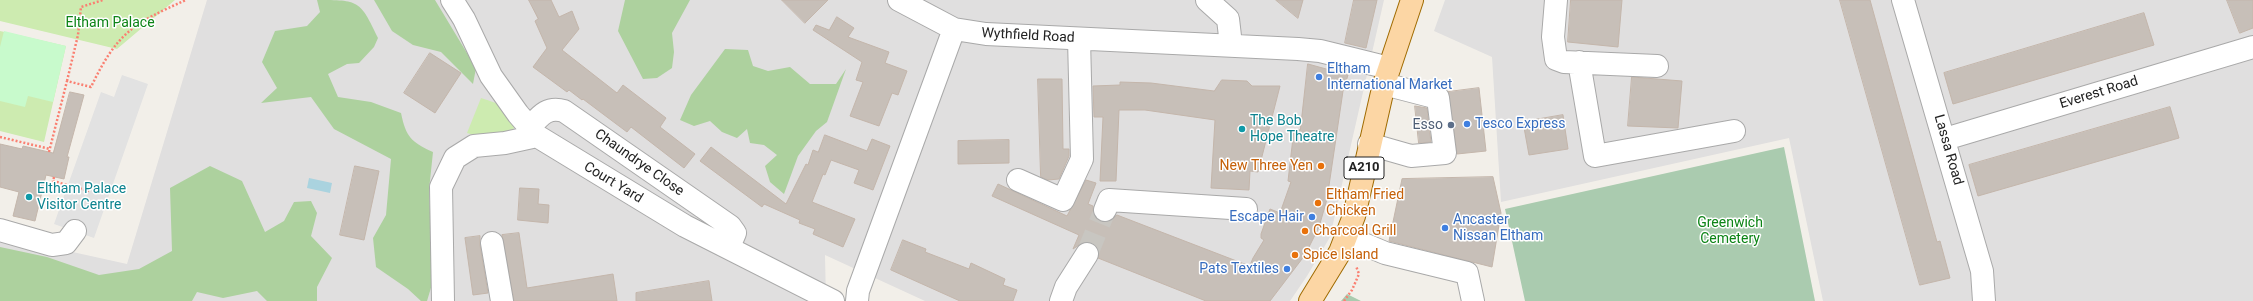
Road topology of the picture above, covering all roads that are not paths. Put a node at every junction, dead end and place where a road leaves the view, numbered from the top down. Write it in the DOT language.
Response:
graph roads {
  1 [pos="452,0"];
  2 [pos="899,0"];
  3 [pos="1207,0"];
  4 [pos="1412,0"];
  5 [pos="1556,0"];
  6 [pos="1903,0"];
  7 [pos="954,29"];
  8 [pos="1079,39"];
  9 [pos="1231,45"];
  10 [pos="2253,47"];
  11 [pos="1579,62"];
  12 [pos="1657,66"];
  13 [pos="1387,76"];
  14 [pos="1734,131"];
  15 [pos="533,132"];
  16 [pos="1945,139"];
  17 [pos="1369,144"];
  18 [pos="1018,180"];
  19 [pos="1246,209"];
  20 [pos="1105,210"];
  21 [pos="0,230"];
  22 [pos="75,231"];
  23 [pos="1347,237"];
  24 [pos="492,243"];
  25 [pos="729,247"];
  26 [pos="1087,254"];
  27 [pos="497,300"];
  28 [pos="443,301"];
  29 [pos="833,301"];
  30 [pos="857,301"];
  31 [pos="1061,301"];
  32 [pos="1310,301"];
  33 [pos="1473,301"];
  34 [pos="1984,301"];
  1 -- 15 [label="street, Court Yard"];
  2 -- 7 [label="street, Wythfield Road"];
  3 -- 9 [label="street"];
  4 -- 13 [label="main road, A210"];
  5 -- 11 [label="street"];
  6 -- 16 [label="street, Lassa Road"];
  7 -- 8 [label="street, Wythfield Road"];
  7 -- 30 [label="street"];
  8 -- 9 [label="street, Wythfield Road"];
  8 -- 18 [label="street"];
  9 -- 13 [label="street, Wythfield Road"];
  10 -- 16 [label="street, Everest Road"];
  11 -- 12 [label="street"];
  11 -- 14 [label="street"];
  13 -- 17 [label="main road, A210"];
  13 -- 17 [label="street, Wythfield Road"];
  15 -- 25 [label="street, Court Yard"];
  15 -- 25 [label="street, Chaundrye Close"];
  15 -- 28 [label="street"];
  16 -- 34 [label="street, Lassa Road"];
  17 -- 23 [label="main road, A210"];
  19 -- 20 [label="street"];
  21 -- 22 [label="street"];
  23 -- 32 [label="main road, A210"];
  23 -- 33 [label="street"];
  24 -- 27 [label="street"];
  25 -- 29 [label="street, Court Yard"];
  26 -- 31 [label="street"];
}
